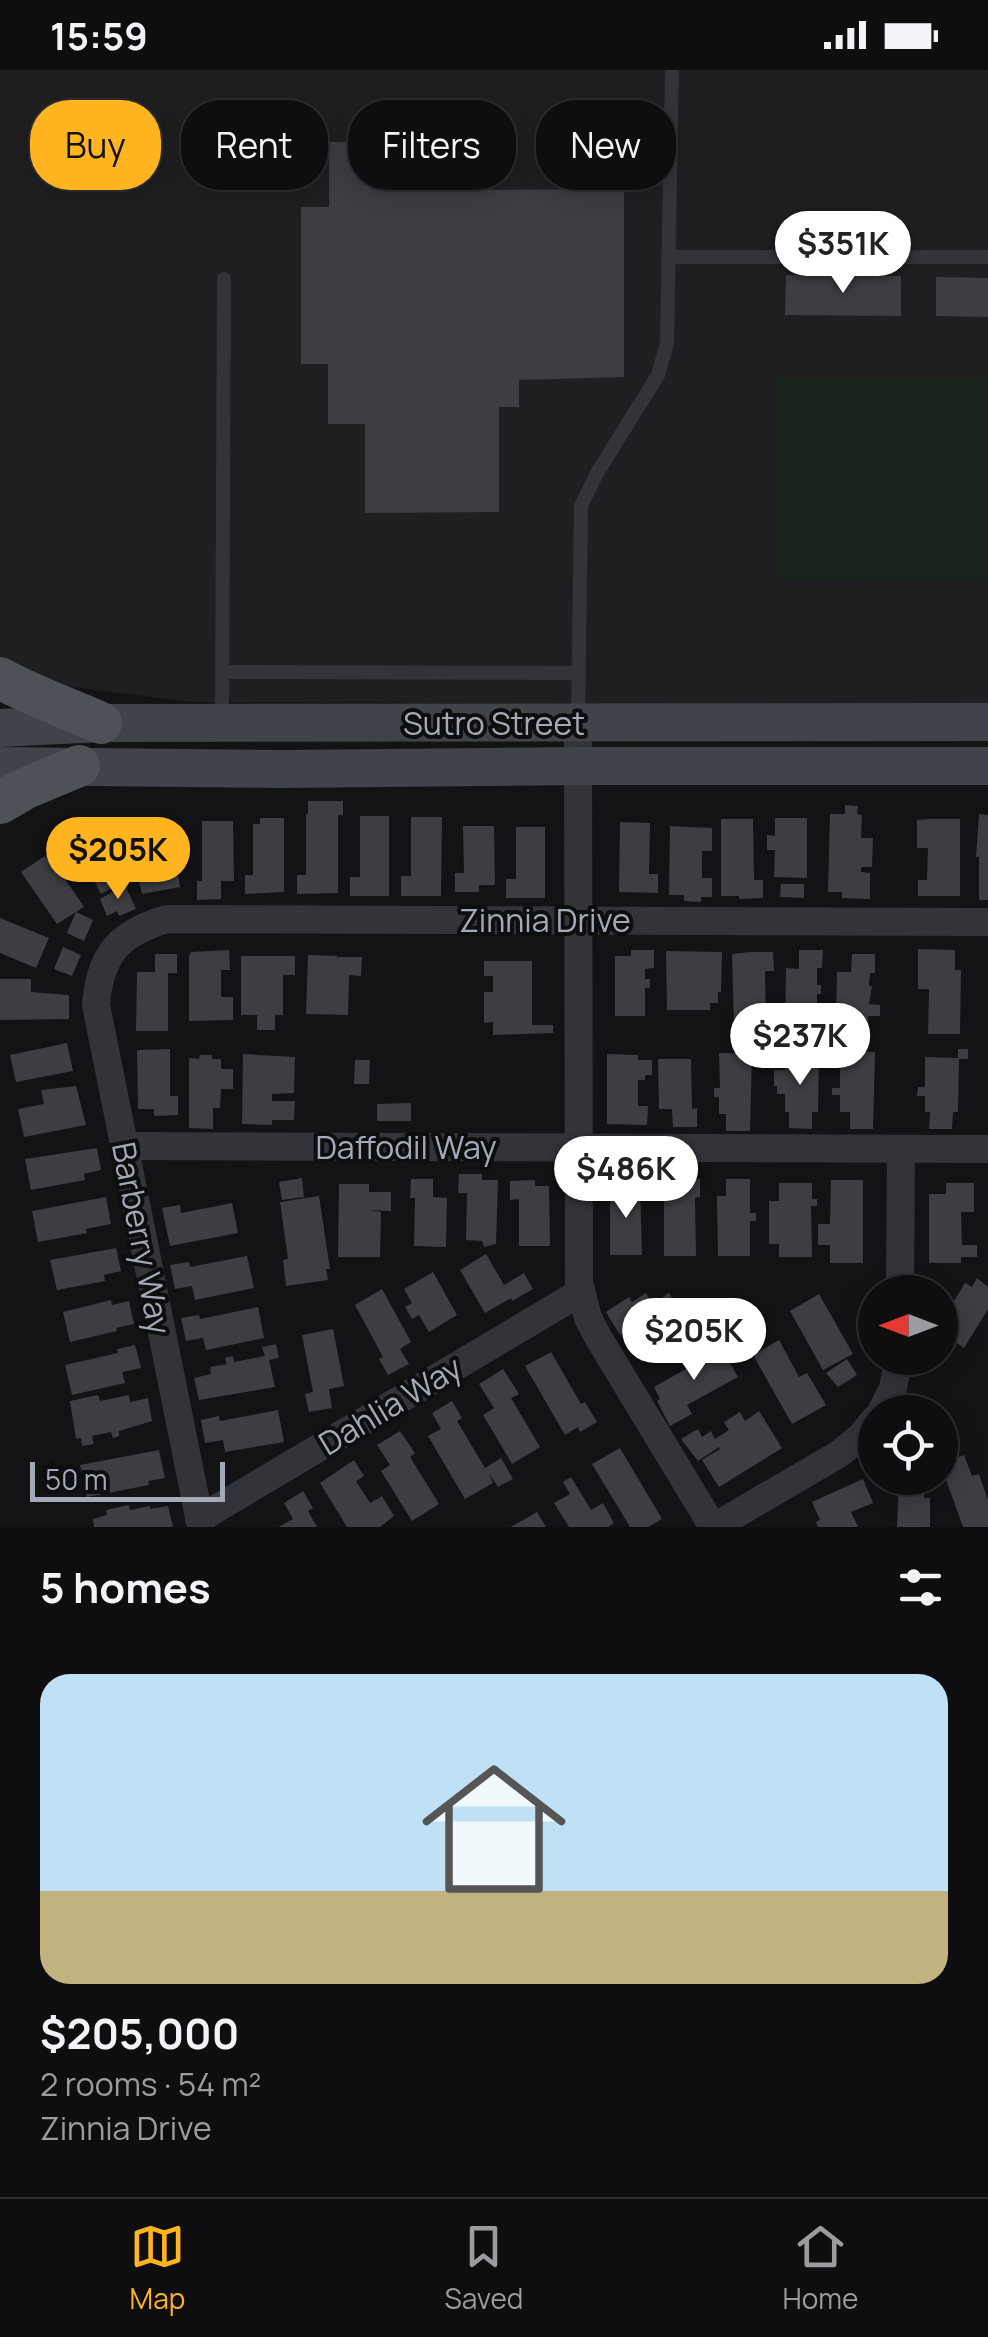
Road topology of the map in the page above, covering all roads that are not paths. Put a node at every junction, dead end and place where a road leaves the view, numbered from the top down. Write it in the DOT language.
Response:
graph roads {
  1 [pos="672,70"];
  2 [pos="668,257"];
  3 [pos="988,257"];
  4 [pos="224,279"];
  5 [pos="222,672"];
  6 [pos="579,673"];
  7 [pos="0,678"];
  8 [pos="988,722"];
  9 [pos="578,723"];
  10 [pos="101,724"];
  11 [pos="222,724"];
  12 [pos="0,728"];
  13 [pos="0,766"];
  14 [pos="79,766"];
  15 [pos="578,766"];
  16 [pos="988,766"];
  17 [pos="211,769"];
  18 [pos="0,803"];
  19 [pos="578,920"];
  20 [pos="988,922"];
  21 [pos="112,952"];
  22 [pos="124,1146"];
  23 [pos="577,1148"];
  24 [pos="901,1149"];
  25 [pos="988,1149"];
  26 [pos="900,1275"];
  27 [pos="581,1292"];
  28 [pos="858,1439"];
  29 [pos="200,1523"];
  30 [pos="713,1527"];
  1 -- 2 [label="lane"];
  2 -- 3 [label="lane"];
  2 -- 6 [label="lane"];
  4 -- 5 [label="lane"];
  5 -- 6 [label="lane"];
  5 -- 11 [label="lane"];
  6 -- 9 [label="lane"];
  7 -- 10 [label="main road"];
  8 -- 9 [label="main road, Sutro Street"];
  9 -- 11 [label="main road, Sutro Street"];
  9 -- 15 [label="street"];
  10 -- 11 [label="main road, Sutro Street"];
  10 -- 12 [label="main road, Sutro Street"];
  11 -- 17 [label="main road"];
  13 -- 14 [label="main road, Sutro Street"];
  14 -- 17 [label="main road, Sutro Street"];
  14 -- 18 [label="main road"];
  15 -- 16 [label="main road, Sutro Street"];
  15 -- 17 [label="main road, Sutro Street"];
  15 -- 19 [label="street"];
  19 -- 20 [label="street, Zinnia Drive"];
  19 -- 21 [label="street, Zinnia Drive"];
  19 -- 23 [label="street"];
  21 -- 22 [label="street, Barberry Way"];
  22 -- 23 [label="street, Daffodil Way"];
  22 -- 29 [label="street, Barberry Way"];
  23 -- 24 [label="street, Daffodil Way"];
  23 -- 27 [label="street"];
  24 -- 25 [label="street, Daffodil Way"];
  24 -- 26 [label="street"];
  27 -- 29 [label="street, Dahlia Way"];
  27 -- 30 [label="street"];
  28 -- 30 [label="street"];
}
